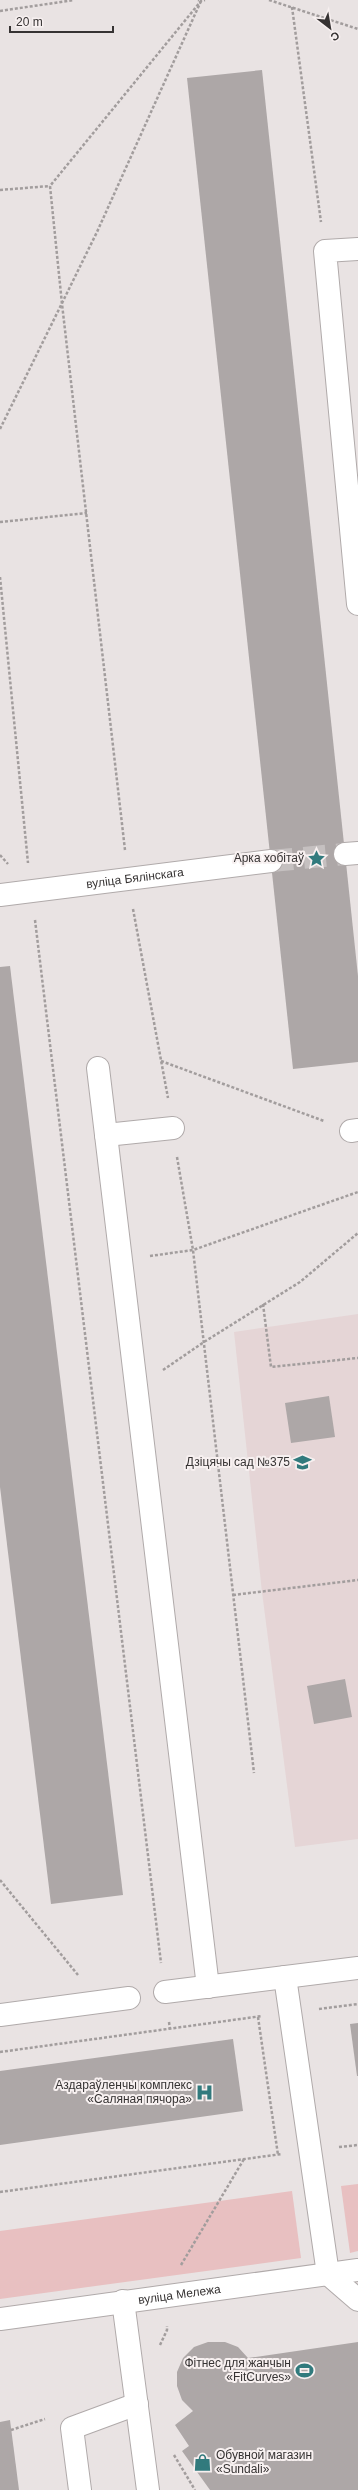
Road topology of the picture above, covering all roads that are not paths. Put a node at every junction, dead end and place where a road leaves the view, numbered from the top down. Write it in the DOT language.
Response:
graph roads {
  1 [pos="358,249"];
  2 [pos="358,604"];
  3 [pos="271,861"];
  4 [pos="0,895"];
  5 [pos="98,1068"];
  6 [pos="173,1128"];
  7 [pos="106,1135"];
  8 [pos="358,1968"];
  9 [pos="285,1978"];
  10 [pos="208,1987"];
  11 [pos="165,1992"];
  12 [pos="129,1998"];
  13 [pos="0,2015"];
  14 [pos="358,2270"];
  15 [pos="328,2274"];
  16 [pos="358,2300"];
  17 [pos="123,2302"];
  18 [pos="0,2319"];
  19 [pos="136,2404"];
  20 [pos="80,2490"];
  21 [pos="148,2490"];
  1 -- 2 [label="street"];
  3 -- 4 [label="street, вуліца Бялінскага"];
  5 -- 7 [label="street"];
  6 -- 7 [label="street"];
  7 -- 10 [label="street"];
  8 -- 9 [label="street"];
  9 -- 10 [label="street"];
  9 -- 15 [label="street"];
  10 -- 11 [label="street"];
  12 -- 13 [label="street"];
  14 -- 15 [label="street, вуліца Мележа"];
  15 -- 16 [label="street"];
  15 -- 17 [label="street, вуліца Мележа"];
  17 -- 18 [label="street, вуліца Мележа"];
  17 -- 19 [label="street"];
  19 -- 20 [label="street"];
  19 -- 21 [label="street"];
}
